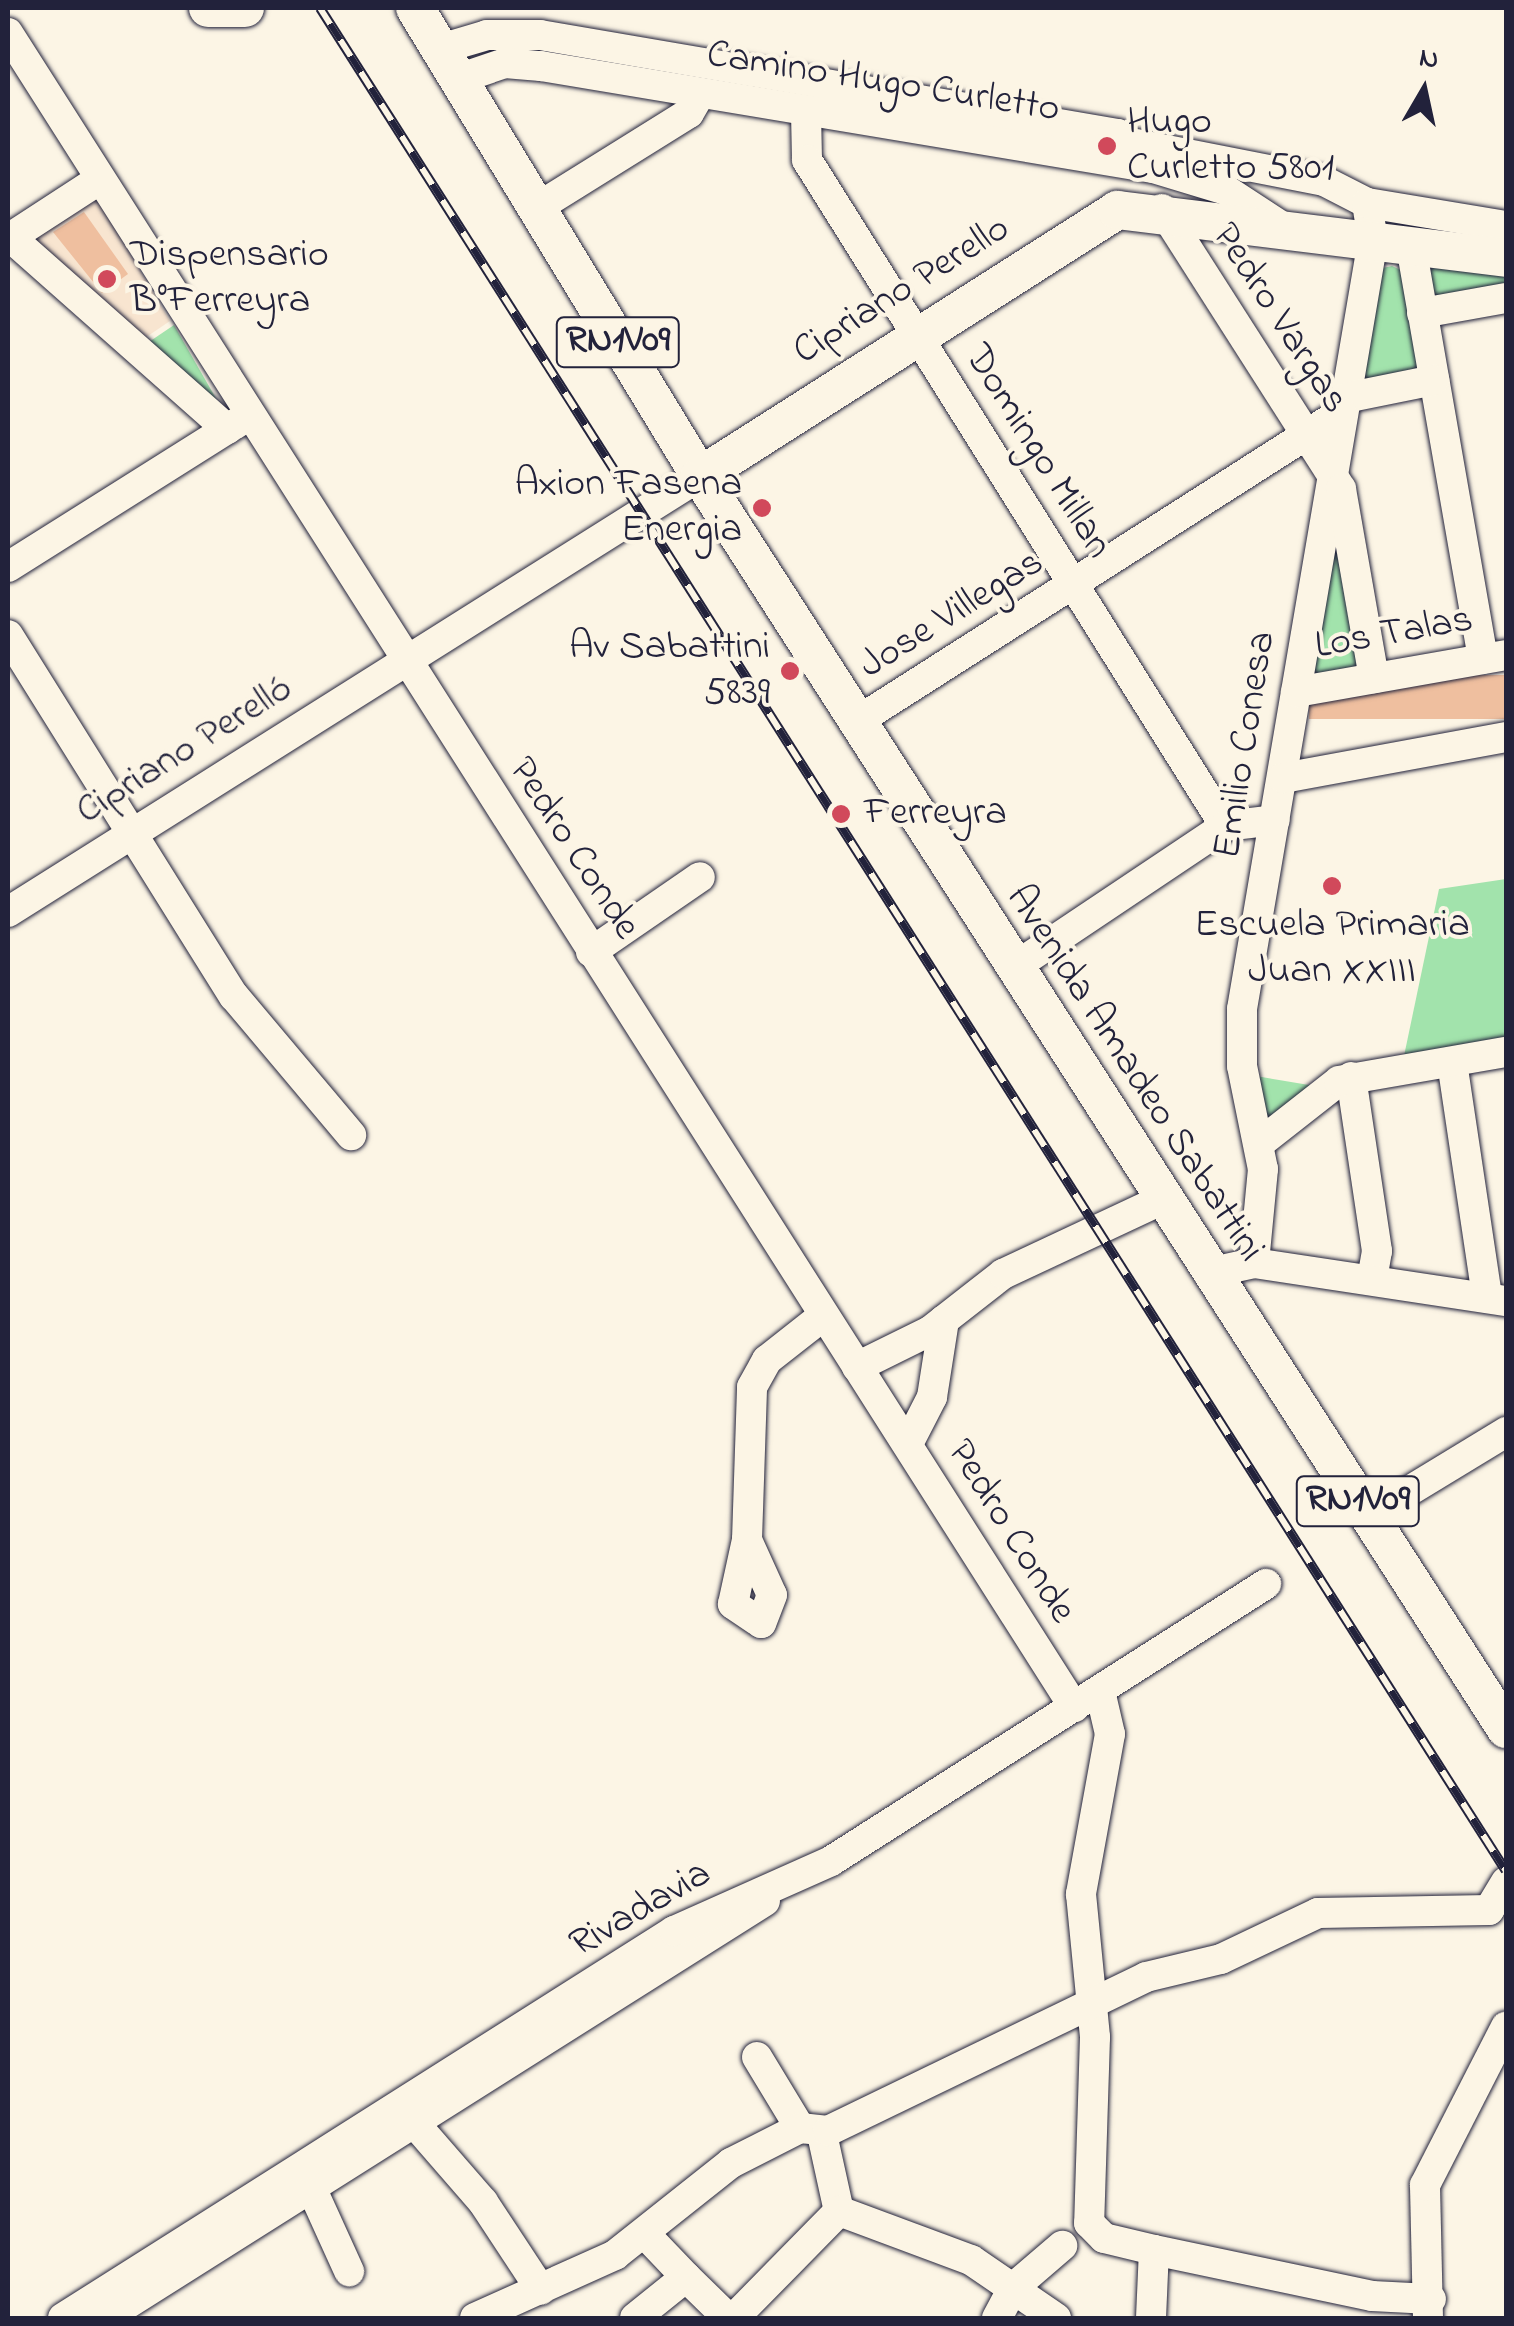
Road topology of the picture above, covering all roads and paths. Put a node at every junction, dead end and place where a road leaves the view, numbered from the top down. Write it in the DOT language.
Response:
graph roads {
  1 [pos="208,8"];
  2 [pos="245,8"];
  3 [pos="389,8"];
  4 [pos="415,8"];
  5 [pos="10,41"];
  6 [pos="449,64"];
  7 [pos="729,68"];
  8 [pos="764,90"];
  9 [pos="711,96"];
  10 [pos="806,112"];
  11 [pos="1145,156"];
  12 [pos="99,180"];
  13 [pos="1367,203"];
  14 [pos="536,209"];
  15 [pos="1162,210"];
  16 [pos="1506,226"];
  17 [pos="1284,228"];
  18 [pos="8,238"];
  19 [pos="1373,240"];
  20 [pos="1410,246"];
  21 [pos="1506,258"];
  22 [pos="1506,298"];
  23 [pos="1422,313"];
  24 [pos="917,332"];
  25 [pos="1434,380"];
  26 [pos="1344,405"];
  27 [pos="236,423"];
  28 [pos="1305,435"];
  29 [pos="1332,471"];
  30 [pos="700,476"];
  31 [pos="8,567"];
  32 [pos="1073,586"];
  33 [pos="8,636"];
  34 [pos="1495,657"];
  35 [pos="406,661"];
  36 [pos="1374,678"];
  37 [pos="1296,692"];
  38 [pos="856,722"];
  39 [pos="1506,738"];
  40 [pos="1282,778"];
  41 [pos="1275,820"];
  42 [pos="1225,826"];
  43 [pos="131,831"];
  44 [pos="700,878"];
  45 [pos="8,912"];
  46 [pos="591,952"];
  47 [pos="1013,968"];
  48 [pos="1506,1052"];
  49 [pos="1452,1062"];
  50 [pos="1351,1077"];
  51 [pos="351,1135"];
  52 [pos="1260,1143"];
  53 [pos="1161,1200"];
  54 [pos="1254,1263"];
  55 [pos="1208,1274"];
  56 [pos="1372,1280"];
  57 [pos="1496,1299"];
  58 [pos="823,1316"];
  59 [pos="944,1320"];
  60 [pos="857,1367"];
  61 [pos="1506,1432"];
  62 [pos="908,1444"];
  63 [pos="1368,1516"];
  64 [pos="746,1540"];
  65 [pos="1266,1584"];
  66 [pos="1087,1699"];
  67 [pos="1506,1728"];
  68 [pos="1505,1899"];
  69 [pos="1092,2002"];
  70 [pos="1506,2027"];
  71 [pos="758,2057"];
  72 [pos="407,2115"];
  73 [pos="811,2131"];
  74 [pos="306,2178"];
  75 [pos="839,2212"];
  76 [pos="644,2233"];
  77 [pos="1062,2246"];
  78 [pos="1154,2250"];
  79 [pos="349,2271"];
  80 [pos="686,2278"];
  81 [pos="1012,2288"];
  82 [pos="540,2290"];
  83 [pos="1430,2309"];
  84 [pos="104,2311"];
  85 [pos="63,2318"];
  86 [pos="475,2318"];
  87 [pos="635,2318"];
  88 [pos="731,2318"];
  89 [pos="996,2318"];
  90 [pos="1056,2318"];
  91 [pos="1151,2318"];
  1 -- 2 [label="main road"];
  3 -- 14 [label="main road, Avenida Amadeo Sabattini / RN1V09"];
  4 -- 6 [label="main road, Avenida Amadeo Sabattini / RN1V09"];
  5 -- 12 [label="street, Pedro Conde"];
  6 -- 7 [label="street"];
  6 -- 9 [label="street, Camino Hugo Curletto"];
  6 -- 14 [label="main road, Avenida Amadeo Sabattini / RN1V09"];
  7 -- 8 [label="street"];
  7 -- 9 [label="street"];
  8 -- 9 [label="street, Camino Hugo Curletto"];
  8 -- 10 [label="street, Camino Hugo Curletto"];
  8 -- 11 [label="street"];
  9 -- 14 [label="street"];
  10 -- 11 [label="street, Camino Hugo Curletto"];
  10 -- 24 [label="street, Domingo Millan"];
  11 -- 13 [label="street"];
  11 -- 17 [label="street, Camino Hugo Curletto"];
  12 -- 18 [label="street"];
  12 -- 27 [label="street, Pedro Conde"];
  13 -- 16 [label="street"];
  13 -- 19 [label="street, Emilio Conesa"];
  14 -- 30 [label="main road, Avenida Amadeo Sabattini / RN1V09"];
  15 -- 17 [label="main road, Cipriano Perello"];
  15 -- 24 [label="main road, Cipriano Perello"];
  15 -- 28 [label="street, Pedro Vargas"];
  17 -- 19 [label="main road, Cipriano Perello"];
  18 -- 27 [label="street"];
  19 -- 20 [label="main road, Cipriano Perello"];
  19 -- 26 [label="street, Emilio Conesa"];
  20 -- 21 [label="main road, Cipriano Perello"];
  20 -- 23 [label="street"];
  22 -- 23 [label="street"];
  23 -- 25 [label="street"];
  24 -- 30 [label="main road, Cipriano Perello"];
  24 -- 32 [label="street, Domingo Millan"];
  25 -- 26 [label="street, Jose Villegas"];
  25 -- 34 [label="street"];
  26 -- 28 [label="street, Jose Villegas"];
  26 -- 29 [label="street, Emilio Conesa"];
  27 -- 31 [label="street"];
  27 -- 35 [label="street, Pedro Conde"];
  28 -- 29 [label="street, Pedro Vargas"];
  28 -- 32 [label="street, Jose Villegas"];
  29 -- 36 [label="street, Pedro Vargas"];
  29 -- 37 [label="street, Emilio Conesa"];
  30 -- 35 [label="street, Cipriano Perelló"];
  30 -- 38 [label="main road, Avenida Amadeo Sabattini / RN1V09"];
  32 -- 38 [label="street, Jose Villegas"];
  32 -- 42 [label="street, Domingo Millan"];
  33 -- 43 [label="street"];
  34 -- 36 [label="street, Los Talas"];
  35 -- 43 [label="street, Cipriano Perelló"];
  35 -- 46 [label="street, Pedro Conde"];
  36 -- 37 [label="street, Los Talas"];
  37 -- 40 [label="street, Emilio Conesa"];
  38 -- 47 [label="main road, Avenida Amadeo Sabattini / RN1V09"];
  39 -- 40 [label="street"];
  40 -- 41 [label="street, Emilio Conesa"];
  41 -- 42 [label="street"];
  41 -- 52 [label="street, Emilio Conesa"];
  42 -- 47 [label="street"];
  43 -- 45 [label="street, Cipriano Perelló"];
  43 -- 51 [label="street"];
  44 -- 46 [label="street"];
  46 -- 58 [label="street, Pedro Conde"];
  47 -- 53 [label="main road, Avenida Amadeo Sabattini / RN1V09"];
  48 -- 49 [label="street"];
  49 -- 50 [label="street"];
  49 -- 57 [label="street"];
  50 -- 52 [label="street"];
  50 -- 56 [label="street"];
  52 -- 54 [label="street, Emilio Conesa"];
  53 -- 55 [label="main road, Avenida Amadeo Sabattini / RN1V09"];
  53 -- 59 [label="street"];
  54 -- 55 [label="street"];
  54 -- 56 [label="street"];
  55 -- 63 [label="main road, Avenida Amadeo Sabattini / RN1V09"];
  56 -- 57 [label="street"];
  58 -- 60 [label="street, Pedro Conde"];
  58 -- 64 [label="street"];
  59 -- 60 [label="street"];
  59 -- 62 [label="street"];
  60 -- 62 [label="street, Pedro Conde"];
  61 -- 63 [label="street"];
  62 -- 66 [label="street, Pedro Conde"];
  63 -- 67 [label="main road, Avenida Amadeo Sabattini / RN1V09"];
  65 -- 66 [label="street"];
  66 -- 69 [label="street"];
  66 -- 72 [label="street"];
  68 -- 69 [label="street"];
  69 -- 73 [label="street"];
  69 -- 78 [label="street"];
  70 -- 83 [label="street"];
  71 -- 73 [label="street"];
  72 -- 74 [label="street"];
  72 -- 82 [label="street"];
  73 -- 75 [label="street"];
  73 -- 76 [label="street"];
  74 -- 79 [label="street"];
  74 -- 84 [label="street"];
  75 -- 81 [label="street"];
  75 -- 88 [label="street"];
  76 -- 80 [label="street"];
  76 -- 82 [label="street"];
  77 -- 81 [label="street"];
  78 -- 83 [label="street"];
  78 -- 91 [label="street"];
  80 -- 87 [label="street"];
  80 -- 88 [label="street"];
  81 -- 89 [label="street"];
  81 -- 90 [label="street"];
  82 -- 86 [label="street"];
  84 -- 85 [label="street"];
}
